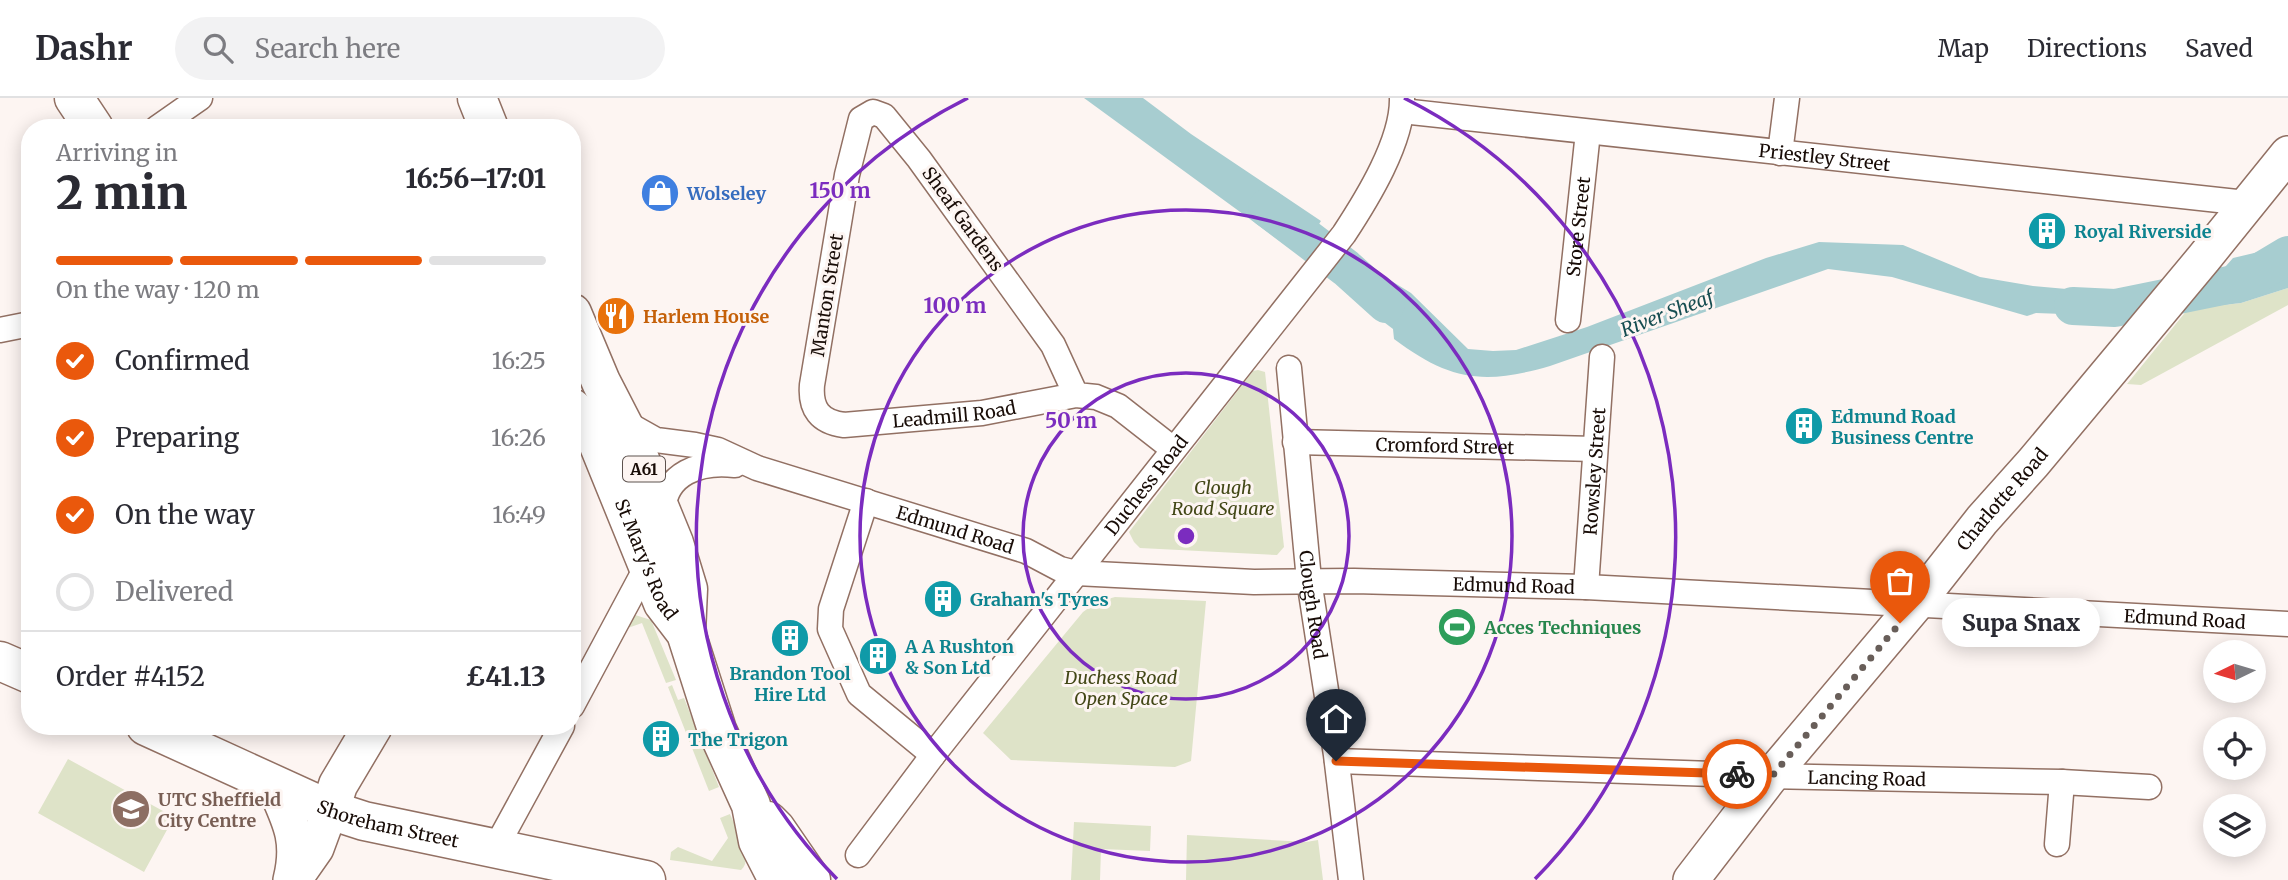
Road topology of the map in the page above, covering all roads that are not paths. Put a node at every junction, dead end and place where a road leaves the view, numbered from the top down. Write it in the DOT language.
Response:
graph roads {
  1 [pos="74,98"];
  2 [pos="200,98"];
  3 [pos="477,98"];
  4 [pos="1787,98"];
  5 [pos="1402,105"];
  6 [pos="88,119"];
  7 [pos="170,119"];
  8 [pos="485,119"];
  9 [pos="861,119"];
  10 [pos="1588,132"];
  11 [pos="1780,153"];
  12 [pos="2288,154"];
  13 [pos="2246,204"];
  14 [pos="1568,320"];
  15 [pos="21,326"];
  16 [pos="0,330"];
  17 [pos="581,335"];
  18 [pos="1602,358"];
  19 [pos="1289,368"];
  20 [pos="1076,394"];
  21 [pos="581,416"];
  22 [pos="621,419"];
  23 [pos="830,422"];
  24 [pos="1295,442"];
  25 [pos="1173,449"];
  26 [pos="1595,449"];
  27 [pos="757,468"];
  28 [pos="866,501"];
  29 [pos="663,514"];
  30 [pos="648,564"];
  31 [pos="1076,573"];
  32 [pos="1309,580"];
  33 [pos="1586,587"];
  34 [pos="1916,604"];
  35 [pos="2288,624"];
  36 [pos="685,633"];
  37 [pos="581,689"];
  38 [pos="176,735"];
  39 [pos="368,735"];
  40 [pos="557,735"];
  41 [pos="933,755"];
  42 [pos="1336,761"];
  43 [pos="1772,776"];
  44 [pos="2062,782"];
  45 [pos="274,785"];
  46 [pos="2149,787"];
  47 [pos="751,805"];
  48 [pos="330,810"];
  49 [pos="2057,844"];
  50 [pos="495,849"];
  51 [pos="858,855"];
  52 [pos="623,877"];
  53 [pos="292,880"];
  54 [pos="778,880"];
  55 [pos="811,880"];
  56 [pos="1351,880"];
  57 [pos="1692,880"];
  1 -- 6 [label="highway"];
  2 -- 7 [label="street"];
  3 -- 8 [label="highway"];
  4 -- 11 [label="street"];
  5 -- 10 [label="street, Priestley Street"];
  5 -- 25 [label="street, Duchess Road"];
  9 -- 20 [label="street, Sheaf Gardens"];
  9 -- 23 [label="street, Manton Street"];
  10 -- 11 [label="street, Priestley Street"];
  10 -- 14 [label="street, Store Street"];
  11 -- 13 [label="street, Priestley Street"];
  12 -- 13 [label="street, Charlotte Road"];
  13 -- 34 [label="street, Charlotte Road"];
  15 -- 16 [label="street"];
  17 -- 22 [label="highway, St Mary's Road / A61"];
  18 -- 26 [label="street, Rowsley Street"];
  19 -- 24 [label="street, Clough Road"];
  20 -- 23 [label="street, Leadmill Road"];
  20 -- 25 [label="street"];
  21 -- 30 [label="highway, St Mary's Road / A61"];
  22 -- 27 [label="street, Edmund Road"];
  22 -- 29 [label="highway, St Mary's Road / A61"];
  24 -- 26 [label="street, Cromford Street"];
  24 -- 32 [label="street, Clough Road"];
  25 -- 31 [label="street, Duchess Road"];
  26 -- 33 [label="street, Rowsley Street"];
  27 -- 28 [label="street, Edmund Road"];
  27 -- 29 [label="street, Edmund Road"];
  28 -- 31 [label="street, Edmund Road"];
  28 -- 41 [label="street"];
  29 -- 36 [label="highway, St Mary's Road / A61"];
  30 -- 36 [label="highway, St Mary's Road / A61"];
  30 -- 37 [label="street"];
  31 -- 32 [label="street, Edmund Road"];
  31 -- 41 [label="street, Duchess Road"];
  32 -- 33 [label="street, Edmund Road"];
  32 -- 42 [label="street, Clough Road"];
  33 -- 34 [label="street, Edmund Road"];
  34 -- 35 [label="street, Edmund Road"];
  34 -- 43 [label="street, Charlotte Road"];
  36 -- 47 [label="highway, St Mary's Road / A61"];
  38 -- 45 [label="highway, Shoreham Street"];
  39 -- 48 [label="highway"];
  40 -- 50 [label="street"];
  41 -- 51 [label="street, Duchess Road"];
  42 -- 43 [label="street, Lancing Road"];
  42 -- 56 [label="street, Clough Road"];
  43 -- 44 [label="street, Lancing Road"];
  43 -- 57 [label="street, Charlotte Road"];
  44 -- 46 [label="street, Lancing Road"];
  44 -- 49 [label="street"];
  45 -- 48 [label="highway, Shoreham Street"];
  45 -- 53 [label="street"];
  47 -- 54 [label="highway, St Mary's Road / A61"];
  47 -- 55 [label="highway, St Mary's Road / A61"];
  48 -- 50 [label="highway, Shoreham Street"];
  48 -- 53 [label="street"];
  50 -- 52 [label="highway, Shoreham Street"];
}
